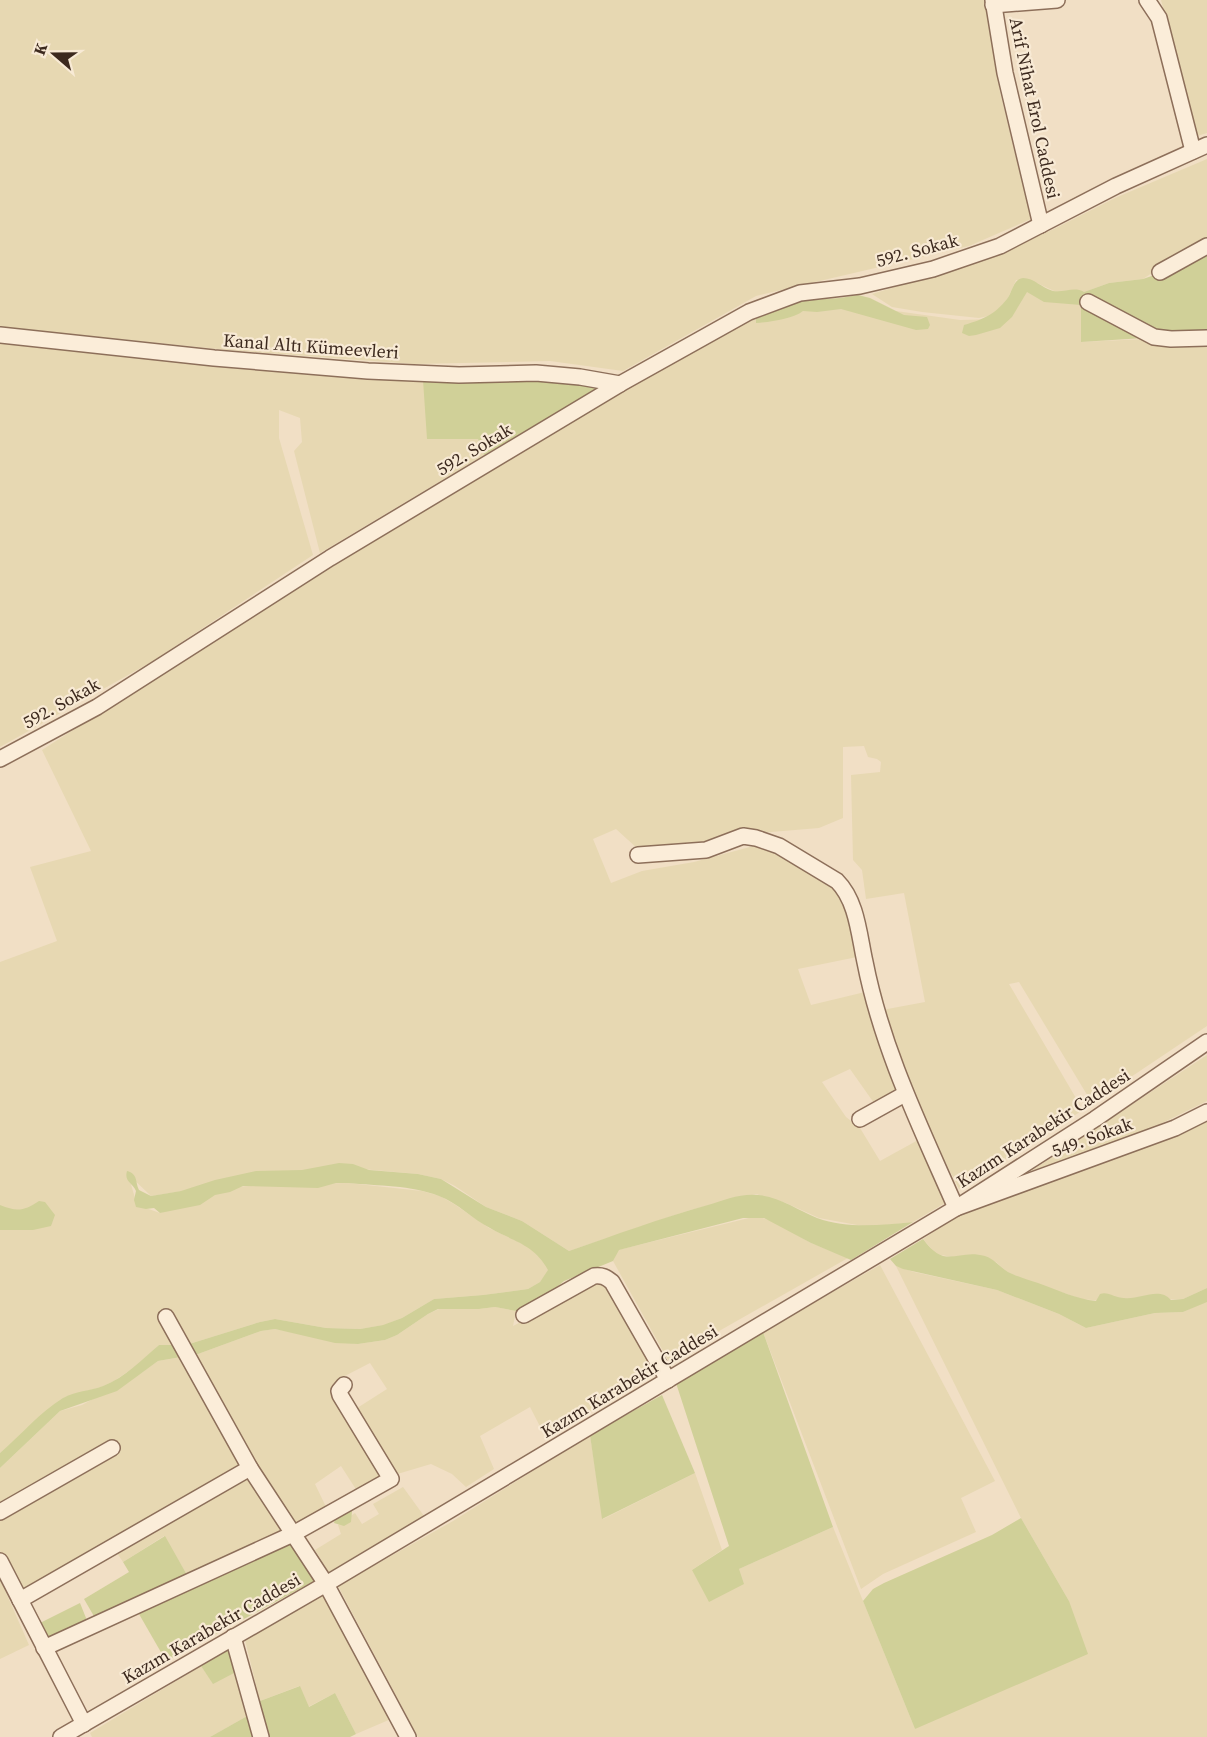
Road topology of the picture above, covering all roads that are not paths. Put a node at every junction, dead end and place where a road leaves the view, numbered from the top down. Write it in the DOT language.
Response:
graph roads {
  1 [pos="1057,0"];
  2 [pos="1147,0"];
  3 [pos="993,2"];
  4 [pos="1200,148"];
  5 [pos="1041,225"];
  6 [pos="1207,246"];
  7 [pos="1161,272"];
  8 [pos="1088,302"];
  9 [pos="0,335"];
  10 [pos="1207,338"];
  11 [pos="620,384"];
  12 [pos="0,759"];
  13 [pos="638,855"];
  14 [pos="1207,1042"];
  15 [pos="905,1094"];
  16 [pos="1207,1112"];
  17 [pos="860,1119"];
  18 [pos="956,1208"];
  19 [pos="524,1315"];
  20 [pos="166,1317"];
  21 [pos="668,1380"];
  22 [pos="344,1385"];
  23 [pos="112,1449"];
  24 [pos="250,1468"];
  25 [pos="0,1512"];
  26 [pos="293,1534"];
  27 [pos="0,1561"];
  28 [pos="327,1584"];
  29 [pos="20,1600"];
  30 [pos="233,1638"];
  31 [pos="44,1648"];
  32 [pos="83,1729"];
  33 [pos="61,1737"];
  34 [pos="261,1737"];
  35 [pos="408,1737"];
  1 -- 3 [label="street"];
  2 -- 4 [label="street"];
  3 -- 5 [label="street, Arif Nihat Erol Caddesi"];
  4 -- 5 [label="street, 592. Sokak"];
  5 -- 11 [label="street, 592. Sokak"];
  6 -- 7 [label="street"];
  8 -- 10 [label="street"];
  9 -- 11 [label="street, Kanal Altı Kümeevleri"];
  11 -- 12 [label="street, 592. Sokak"];
  13 -- 15 [label="street"];
  14 -- 18 [label="street, Kazım Karabekir Caddesi"];
  15 -- 17 [label="street"];
  15 -- 18 [label="street"];
  16 -- 18 [label="street, 549. Sokak"];
  18 -- 21 [label="street, Kazım Karabekir Caddesi"];
  19 -- 21 [label="street"];
  20 -- 24 [label="street"];
  21 -- 28 [label="street, Kazım Karabekir Caddesi"];
  22 -- 26 [label="street"];
  23 -- 25 [label="street"];
  24 -- 26 [label="street"];
  24 -- 29 [label="street"];
  26 -- 28 [label="street"];
  26 -- 31 [label="street"];
  27 -- 29 [label="street"];
  28 -- 30 [label="street, Kazım Karabekir Caddesi"];
  28 -- 35 [label="street"];
  29 -- 31 [label="street"];
  30 -- 32 [label="street, Kazım Karabekir Caddesi"];
  30 -- 34 [label="street"];
  31 -- 32 [label="street"];
  32 -- 33 [label="street, Kazım Karabekir Caddesi"];
}
